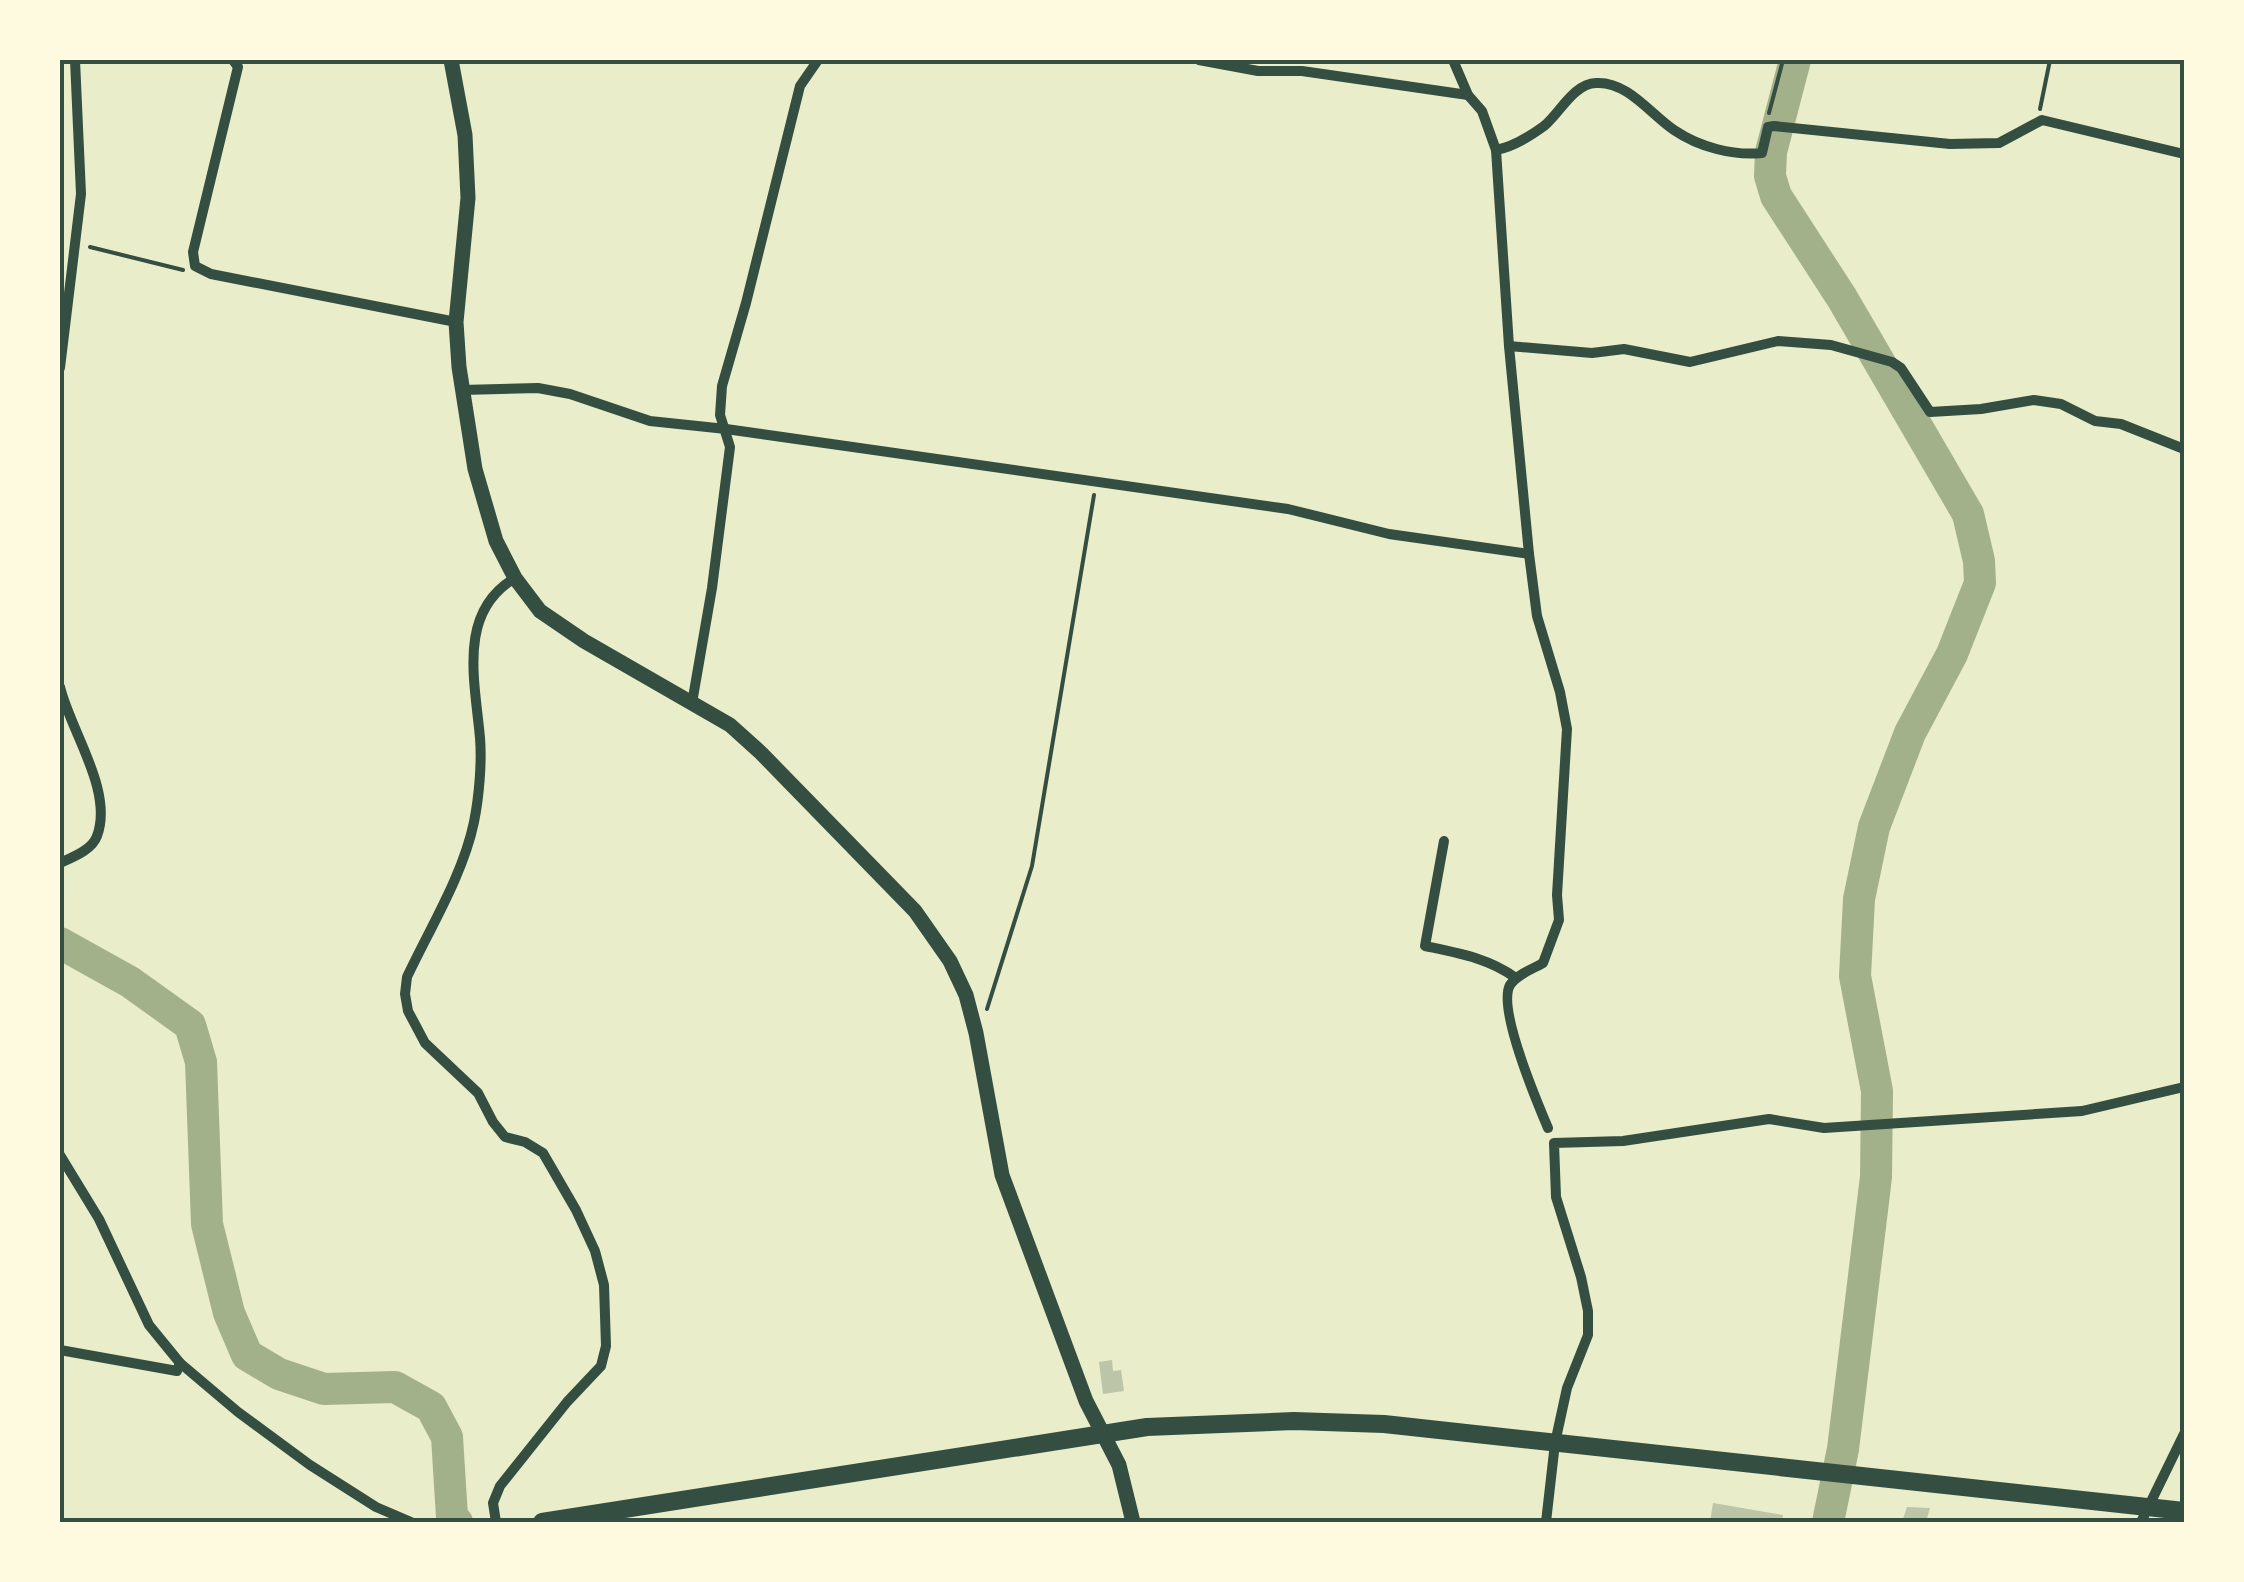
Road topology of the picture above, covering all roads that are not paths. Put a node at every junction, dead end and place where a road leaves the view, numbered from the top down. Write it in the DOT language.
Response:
graph roads {
  1 [pos="74,60"];
  2 [pos="233,60"];
  3 [pos="451,60"];
  4 [pos="818,60"];
  5 [pos="1200,60"];
  6 [pos="1453,60"];
  7 [pos="1468,95"];
  8 [pos="1496,150"];
  9 [pos="2184,154"];
  10 [pos="456,322"];
  11 [pos="1509,346"];
  12 [pos="60,368"];
  13 [pos="462,390"];
  14 [pos="726,429"];
  15 [pos="2184,449"];
  16 [pos="1529,554"];
  17 [pos="515,578"];
  18 [pos="60,687"];
  19 [pos="692,702"];
  20 [pos="1444,841"];
  21 [pos="60,862"];
  22 [pos="1516,978"];
  23 [pos="2184,1087"];
  24 [pos="1548,1128"];
  25 [pos="60,1155"];
  26 [pos="60,1350"];
  27 [pos="180,1363"];
  28 [pos="1102,1434"];
  29 [pos="2184,1434"];
  30 [pos="1555,1443"];
  31 [pos="2184,1511"];
  32 [pos="2146,1515"];
  33 [pos="411,1522"];
  34 [pos="496,1522"];
  35 [pos="542,1522"];
  36 [pos="1133,1522"];
  37 [pos="1546,1522"];
  1 -- 12 [label="street"];
  2 -- 10 [label="street"];
  3 -- 10 [label="main road"];
  4 -- 14 [label="street"];
  5 -- 7 [label="street"];
  6 -- 7 [label="street"];
  7 -- 8 [label="street"];
  8 -- 9 [label="street"];
  8 -- 11 [label="street"];
  10 -- 13 [label="main road"];
  11 -- 15 [label="street"];
  11 -- 16 [label="street"];
  13 -- 14 [label="street"];
  13 -- 17 [label="main road"];
  14 -- 16 [label="street"];
  14 -- 19 [label="street"];
  16 -- 22 [label="street"];
  17 -- 19 [label="main road"];
  17 -- 34 [label="street"];
  18 -- 21 [label="street"];
  19 -- 28 [label="main road"];
  20 -- 22 [label="street"];
  22 -- 24 [label="street"];
  23 -- 30 [label="street"];
  25 -- 27 [label="street"];
  26 -- 27 [label="street"];
  27 -- 33 [label="street"];
  28 -- 30 [label="main road"];
  28 -- 35 [label="main road"];
  28 -- 36 [label="main road"];
  29 -- 32 [label="street"];
  30 -- 32 [label="main road"];
  30 -- 37 [label="street"];
  31 -- 32 [label="main road"];
}
